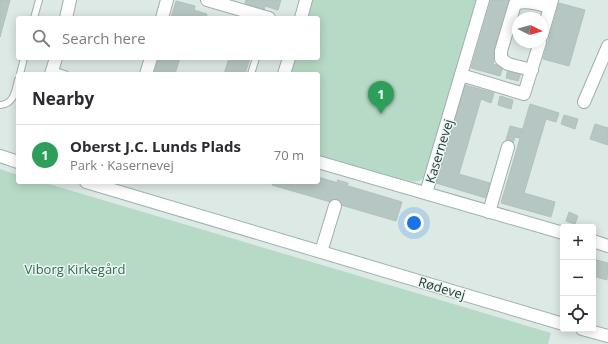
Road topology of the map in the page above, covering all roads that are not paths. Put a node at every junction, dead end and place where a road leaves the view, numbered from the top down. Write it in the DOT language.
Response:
graph roads {
  1 [pos="39,0"];
  2 [pos="70,0"];
  3 [pos="167,0"];
  4 [pos="207,0"];
  5 [pos="306,0"];
  6 [pos="483,0"];
  7 [pos="551,4"];
  8 [pos="548,14"];
  9 [pos="35,16"];
  10 [pos="66,16"];
  11 [pos="163,16"];
  12 [pos="262,16"];
  13 [pos="302,16"];
  14 [pos="608,46"];
  15 [pos="538,48"];
  16 [pos="24,60"];
  17 [pos="55,60"];
  18 [pos="150,60"];
  19 [pos="255,60"];
  20 [pos="288,60"];
  21 [pos="532,70"];
  22 [pos="20,72"];
  23 [pos="52,72"];
  24 [pos="147,72"];
  25 [pos="252,72"];
  26 [pos="285,72"];
  27 [pos="461,75"];
  28 [pos="16,87"];
  29 [pos="584,102"];
  30 [pos="0,105"];
  31 [pos="508,147"];
  32 [pos="0,156"];
  33 [pos="16,161"];
  34 [pos="320,163"];
  35 [pos="93,184"];
  36 [pos="426,194"];
  37 [pos="335,206"];
  38 [pos="489,212"];
  39 [pos="560,231"];
  40 [pos="596,242"];
  41 [pos="608,246"];
  42 [pos="321,252"];
  43 [pos="560,323"];
  44 [pos="593,332"];
  45 [pos="608,336"];
  1 -- 9 [label="lane"];
  2 -- 10 [label="street"];
  3 -- 11 [label="street"];
  4 -- 12 [label="street"];
  5 -- 13 [label="street"];
  6 -- 27 [label="street, Kasernevej"];
  7 -- 8 [label="street"];
  7 -- 21 [label="street"];
  14 -- 29 [label="street"];
  15 -- 21 [label="street"];
  16 -- 22 [label="lane"];
  17 -- 23 [label="street"];
  18 -- 24 [label="street"];
  19 -- 25 [label="lane"];
  20 -- 26 [label="street"];
  21 -- 27 [label="street"];
  27 -- 36 [label="street, Kasernevej"];
  28 -- 30 [label="lane"];
  31 -- 38 [label="street"];
  32 -- 33 [label="street"];
  34 -- 36 [label="street, Kasernevej"];
  35 -- 42 [label="street, Rødevej"];
  36 -- 38 [label="street"];
  37 -- 42 [label="street"];
  38 -- 39 [label="street"];
  40 -- 41 [label="street"];
  42 -- 43 [label="street, Rødevej"];
  44 -- 45 [label="street"];
}
